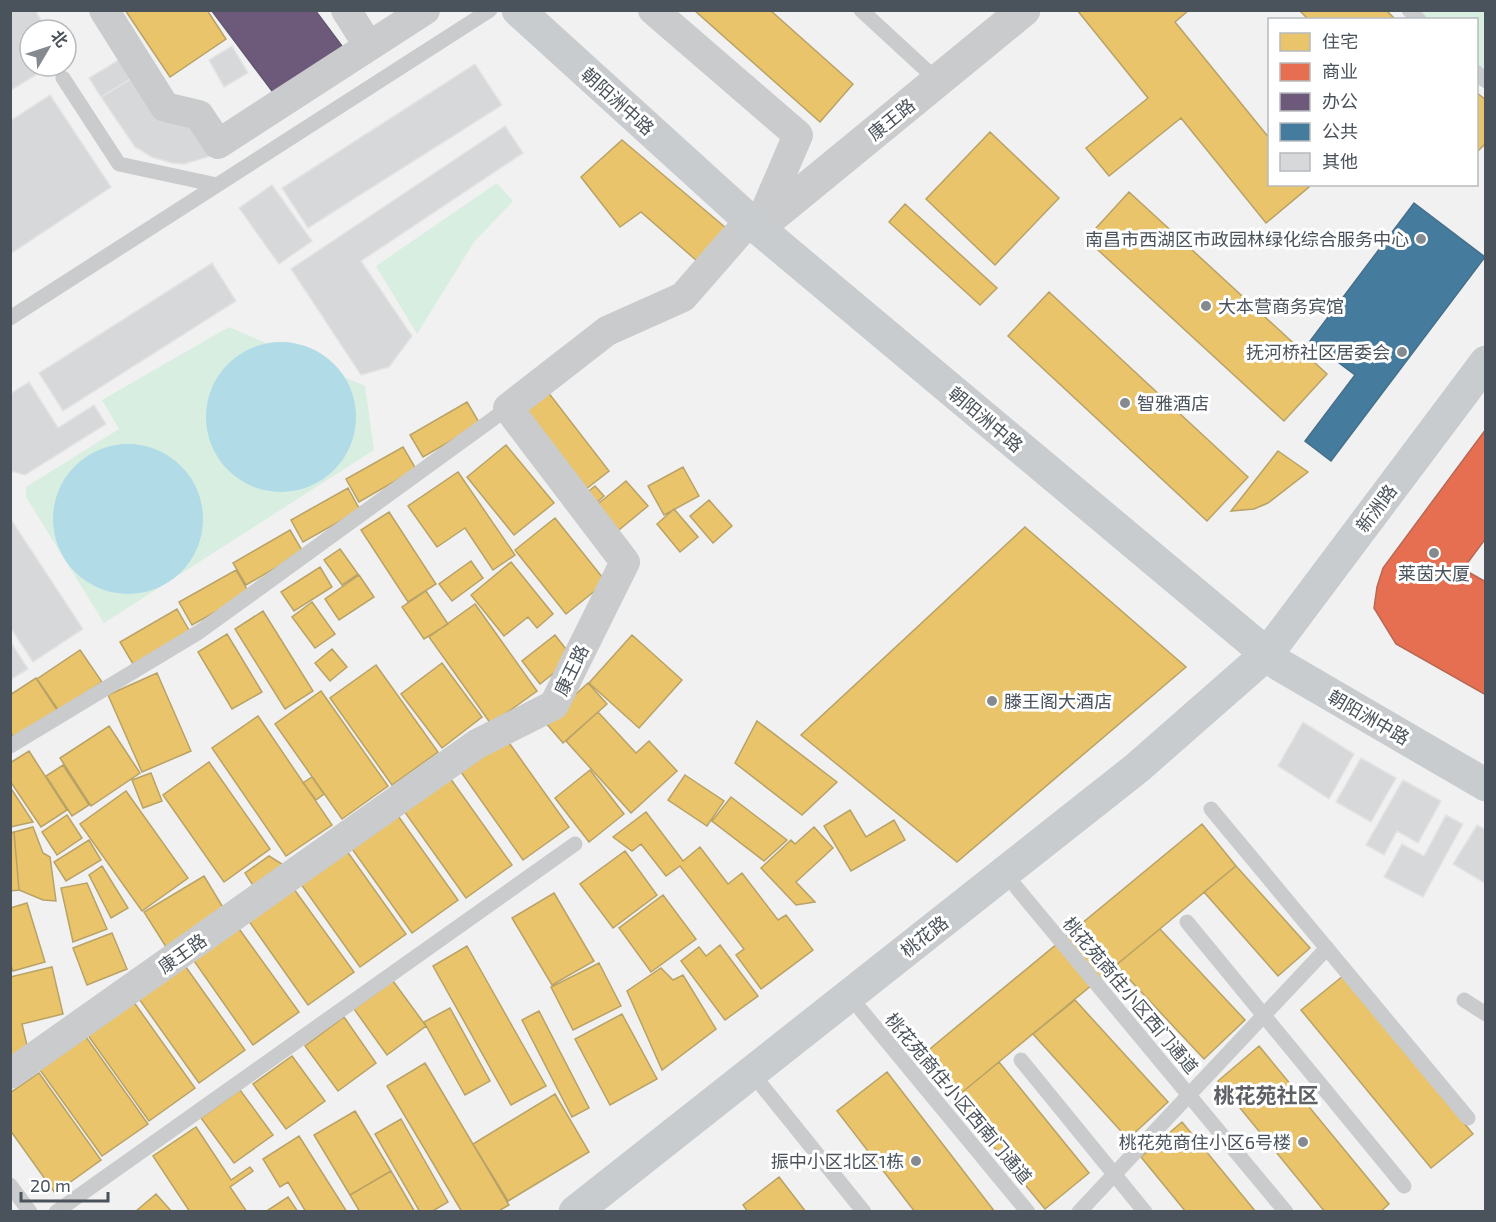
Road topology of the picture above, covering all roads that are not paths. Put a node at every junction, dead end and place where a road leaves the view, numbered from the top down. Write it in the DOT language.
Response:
graph roads {
  1 [pos="104,10"];
  2 [pos="346,10"];
  3 [pos="425,10"];
  4 [pos="490,10"];
  5 [pos="518,10"];
  6 [pos="653,10"];
  7 [pos="861,10"];
  8 [pos="1024,10"];
  9 [pos="368,45"];
  10 [pos="63,78"];
  11 [pos="938,81"];
  12 [pos="217,185"];
  13 [pos="754,224"];
  14 [pos="10,318"];
  15 [pos="1485,362"];
  16 [pos="1485,390"];
  17 [pos="508,408"];
  18 [pos="1274,659"];
  19 [pos="10,746"];
  20 [pos="1485,785"];
  21 [pos="1210,809"];
  22 [pos="575,844"];
  23 [pos="1016,887"];
  24 [pos="1187,922"];
  25 [pos="1327,948"];
  26 [pos="1464,1000"];
  27 [pos="861,1010"];
  28 [pos="1485,1014"];
  29 [pos="1264,1015"];
  30 [pos="1021,1060"];
  31 [pos="10,1074"];
  32 [pos="763,1087"];
  33 [pos="1189,1095"];
  34 [pos="1468,1118"];
  35 [pos="1114,1174"];
  36 [pos="10,1185"];
  37 [pos="1404,1186"];
  38 [pos="30,1212"];
  39 [pos="56,1212"];
  40 [pos="575,1212"];
  41 [pos="606,1212"];
  42 [pos="864,1212"];
  43 [pos="1028,1212"];
  44 [pos="1079,1212"];
  45 [pos="1145,1212"];
  46 [pos="1286,1212"];
  1 -- 9 [label="street"];
  2 -- 9 [label="street"];
  3 -- 9 [label="street"];
  4 -- 12 [label="lane"];
  5 -- 13 [label="main road, 朝阳洲中路"];
  6 -- 13 [label="street"];
  7 -- 11 [label="lane"];
  8 -- 11 [label="street, 康王路"];
  10 -- 12 [label="lane"];
  11 -- 13 [label="street, 康王路"];
  12 -- 14 [label="lane"];
  13 -- 17 [label="street, 康王路"];
  13 -- 18 [label="main road, 朝阳洲中路"];
  15 -- 18 [label="main road, 新洲路"];
  16 -- 18 [label="main road, 新洲路"];
  17 -- 19 [label="lane"];
  17 -- 31 [label="street, 康王路"];
  18 -- 20 [label="main road, 朝阳洲中路"];
  18 -- 23 [label="main road, 桃花路"];
  18 -- 40 [label="main road, 桃花路"];
  21 -- 25 [label="lane"];
  22 -- 39 [label="lane"];
  23 -- 27 [label="main road, 桃花路"];
  23 -- 33 [label="lane, 桃花苑商住小区西门通道"];
  24 -- 29 [label="lane"];
  25 -- 29 [label="lane"];
  25 -- 34 [label="lane"];
  26 -- 28 [label="lane"];
  27 -- 32 [label="main road, 桃花路"];
  27 -- 43 [label="lane, 桃花苑商住小区西南门通道"];
  29 -- 33 [label="lane"];
  29 -- 37 [label="lane"];
  30 -- 35 [label="lane"];
  32 -- 41 [label="main road, 桃花路"];
  32 -- 42 [label="lane"];
  33 -- 35 [label="lane"];
  33 -- 46 [label="lane, 桃花苑商住小区西门通道"];
  35 -- 44 [label="lane"];
  35 -- 45 [label="lane"];
  36 -- 38 [label="lane"];
}
